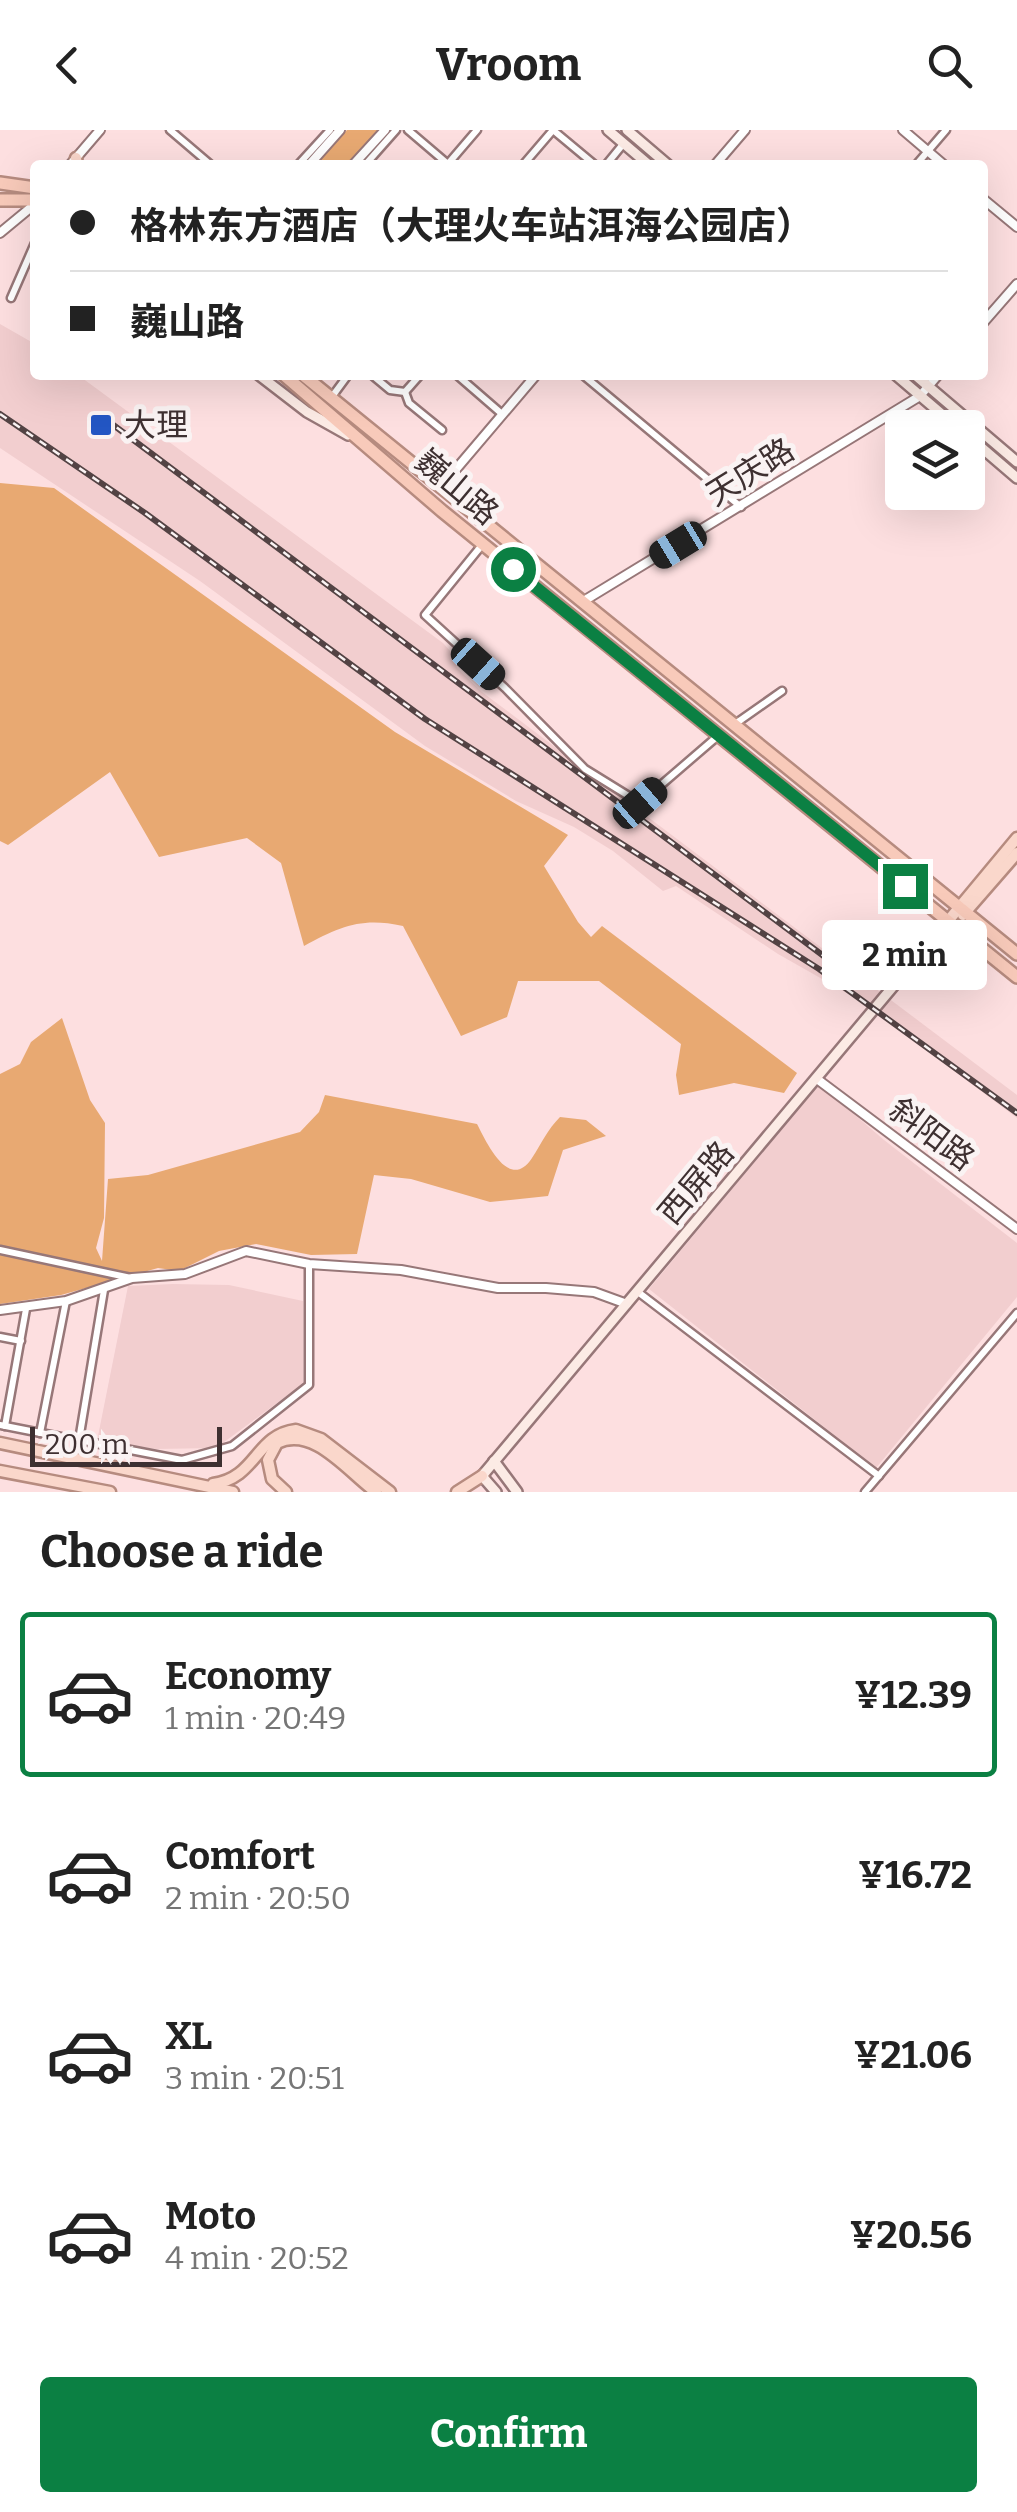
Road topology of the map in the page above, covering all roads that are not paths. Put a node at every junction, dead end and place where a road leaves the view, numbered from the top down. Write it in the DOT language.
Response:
graph roads {
  1 [pos="100,130"];
  2 [pos="170,130"];
  3 [pos="330,130"];
  4 [pos="340,130"];
  5 [pos="384,130"];
  6 [pos="396,130"];
  7 [pos="408,130"];
  8 [pos="478,130"];
  9 [pos="553,130"];
  10 [pos="608,130"];
  11 [pos="626,130"];
  12 [pos="745,130"];
  13 [pos="903,130"];
  14 [pos="946,130"];
  15 [pos="624,144"];
  16 [pos="928,152"];
  17 [pos="76,160"];
  18 [pos="205,160"];
  19 [pos="303,160"];
  20 [pos="313,160"];
  21 [pos="357,160"];
  22 [pos="369,160"];
  23 [pos="442,160"];
  24 [pos="452,160"];
  25 [pos="528,160"];
  26 [pos="589,160"];
  27 [pos="610,160"];
  28 [pos="643,160"];
  29 [pos="662,160"];
  30 [pos="719,160"];
  31 [pos="921,160"];
  32 [pos="938,160"];
  33 [pos="0,182"];
  34 [pos="30,187"];
  35 [pos="0,200"];
  36 [pos="30,202"];
  37 [pos="988,204"];
  38 [pos="30,206"];
  39 [pos="1017,227"];
  40 [pos="0,233"];
  41 [pos="30,254"];
  42 [pos="1017,284"];
  43 [pos="11,298"];
  44 [pos="988,317"];
  45 [pos="266,380"];
  46 [pos="290,380"];
  47 [pos="309,380"];
  48 [pos="316,380"];
  49 [pos="344,380"];
  50 [pos="378,380"];
  51 [pos="416,380"];
  52 [pos="463,380"];
  53 [pos="532,380"];
  54 [pos="589,380"];
  55 [pos="902,380"];
  56 [pos="920,380"];
  57 [pos="933,380"];
  58 [pos="928,386"];
  59 [pos="405,392"];
  60 [pos="920,396"];
  61 [pos="331,398"];
  62 [pos="937,410"];
  63 [pos="502,414"];
  64 [pos="442,430"];
  65 [pos="367,446"];
  66 [pos="985,451"];
  67 [pos="1017,462"];
  68 [pos="1017,478"];
  69 [pos="440,488"];
  70 [pos="741,507"];
  71 [pos="482,544"];
  72 [pos="582,602"];
  73 [pos="782,692"];
  74 [pos="734,725"];
  75 [pos="719,735"];
  76 [pos="1017,838"];
  77 [pos="1011,861"];
  78 [pos="962,910"];
  79 [pos="948,920"];
  80 [pos="1017,954"];
  81 [pos="1017,976"];
  82 [pos="817,1078"];
  83 [pos="1017,1229"];
  84 [pos="0,1250"];
  85 [pos="309,1264"];
  86 [pos="132,1278"];
  87 [pos="104,1290"];
  88 [pos="638,1292"];
  89 [pos="66,1301"];
  90 [pos="627,1304"];
  91 [pos="26,1309"];
  92 [pos="0,1310"];
  93 [pos="1017,1313"];
  94 [pos="0,1337"];
  95 [pos="21,1341"];
  96 [pos="3,1426"];
  97 [pos="40,1433"];
  98 [pos="60,1437"];
  99 [pos="0,1443"];
  100 [pos="494,1461"];
  101 [pos="0,1471"];
  102 [pos="482,1476"];
  103 [pos="880,1476"];
  104 [pos="198,1485"];
  105 [pos="110,1492"];
  106 [pos="232,1492"];
  107 [pos="286,1492"];
  108 [pos="376,1492"];
  109 [pos="390,1492"];
  110 [pos="456,1492"];
  111 [pos="473,1492"];
  112 [pos="496,1492"];
  113 [pos="517,1492"];
  114 [pos="865,1492"];
  1 -- 17 [label="street"];
  2 -- 18 [label="street"];
  3 -- 19 [label="street"];
  4 -- 20 [label="street"];
  5 -- 21 [label="street"];
  6 -- 22 [label="street"];
  7 -- 23 [label="street"];
  8 -- 24 [label="street"];
  9 -- 25 [label="street"];
  9 -- 26 [label="street"];
  10 -- 15 [label="main road"];
  11 -- 29 [label="main road"];
  12 -- 30 [label="street"];
  13 -- 16 [label="street"];
  14 -- 16 [label="street"];
  15 -- 27 [label="street"];
  15 -- 28 [label="main road"];
  16 -- 31 [label="street"];
  16 -- 32 [label="street"];
  33 -- 34 [label="highway"];
  35 -- 36 [label="highway"];
  37 -- 39 [label="street"];
  38 -- 40 [label="street"];
  41 -- 43 [label="street"];
  42 -- 44 [label="street"];
  45 -- 65 [label="main road"];
  46 -- 65 [label="highway, 巍山路"];
  47 -- 61 [label="highway, 巍山路"];
  48 -- 61 [label="main road"];
  49 -- 61 [label="street"];
  50 -- 59 [label="street"];
  51 -- 59 [label="street"];
  52 -- 63 [label="street"];
  53 -- 63 [label="street"];
  54 -- 70 [label="street"];
  55 -- 60 [label="main road"];
  56 -- 58 [label="main road"];
  57 -- 58 [label="street, 天庆路"];
  58 -- 60 [label="street, 天庆路"];
  58 -- 67 [label="main road"];
  59 -- 64 [label="street"];
  60 -- 62 [label="main road"];
  60 -- 70 [label="street, 天庆路"];
  61 -- 69 [label="highway, 巍山路"];
  63 -- 69 [label="street"];
  65 -- 71 [label="highway, 巍山路"];
  66 -- 68 [label="main road"];
  69 -- 72 [label="highway, 巍山路"];
  70 -- 72 [label="street, 天庆路"];
  71 -- 75 [label="highway, 巍山路"];
  71 -- 75 [label="street"];
  72 -- 74 [label="highway, 巍山路"];
  73 -- 74 [label="street"];
  74 -- 75 [label="highway"];
  74 -- 78 [label="highway, 巍山路"];
  75 -- 79 [label="highway, 巍山路"];
  76 -- 77 [label="main road, 西屏路"];
  77 -- 78 [label="main road, 西屏路"];
  78 -- 79 [label="main road, 西屏路"];
  78 -- 80 [label="highway, 巍山路"];
  79 -- 81 [label="highway, 巍山路"];
  79 -- 82 [label="main road, 西屏路"];
  82 -- 83 [label="street, 斜阳路"];
  82 -- 88 [label="main road, 西屏路"];
  84 -- 86 [label="street"];
  85 -- 86 [label="street"];
  85 -- 87 [label="street"];
  85 -- 90 [label="street"];
  86 -- 87 [label="street"];
  87 -- 89 [label="street"];
  88 -- 90 [label="main road, 西屏路"];
  88 -- 103 [label="street"];
  89 -- 91 [label="street"];
  89 -- 97 [label="street"];
  90 -- 100 [label="main road, 西屏路"];
  91 -- 92 [label="street"];
  91 -- 95 [label="street"];
  93 -- 103 [label="street"];
  94 -- 95 [label="street"];
  95 -- 96 [label="street"];
  96 -- 97 [label="street"];
  97 -- 98 [label="street"];
  99 -- 104 [label="main road"];
  100 -- 102 [label="main road, 西屏路"];
  100 -- 113 [label="main road"];
  101 -- 105 [label="main road"];
  102 -- 110 [label="main road"];
  102 -- 111 [label="main road"];
  102 -- 112 [label="main road"];
  103 -- 114 [label="street"];
  104 -- 106 [label="main road"];
  104 -- 109 [label="main road"];
  107 -- 108 [label="main road"];
}
